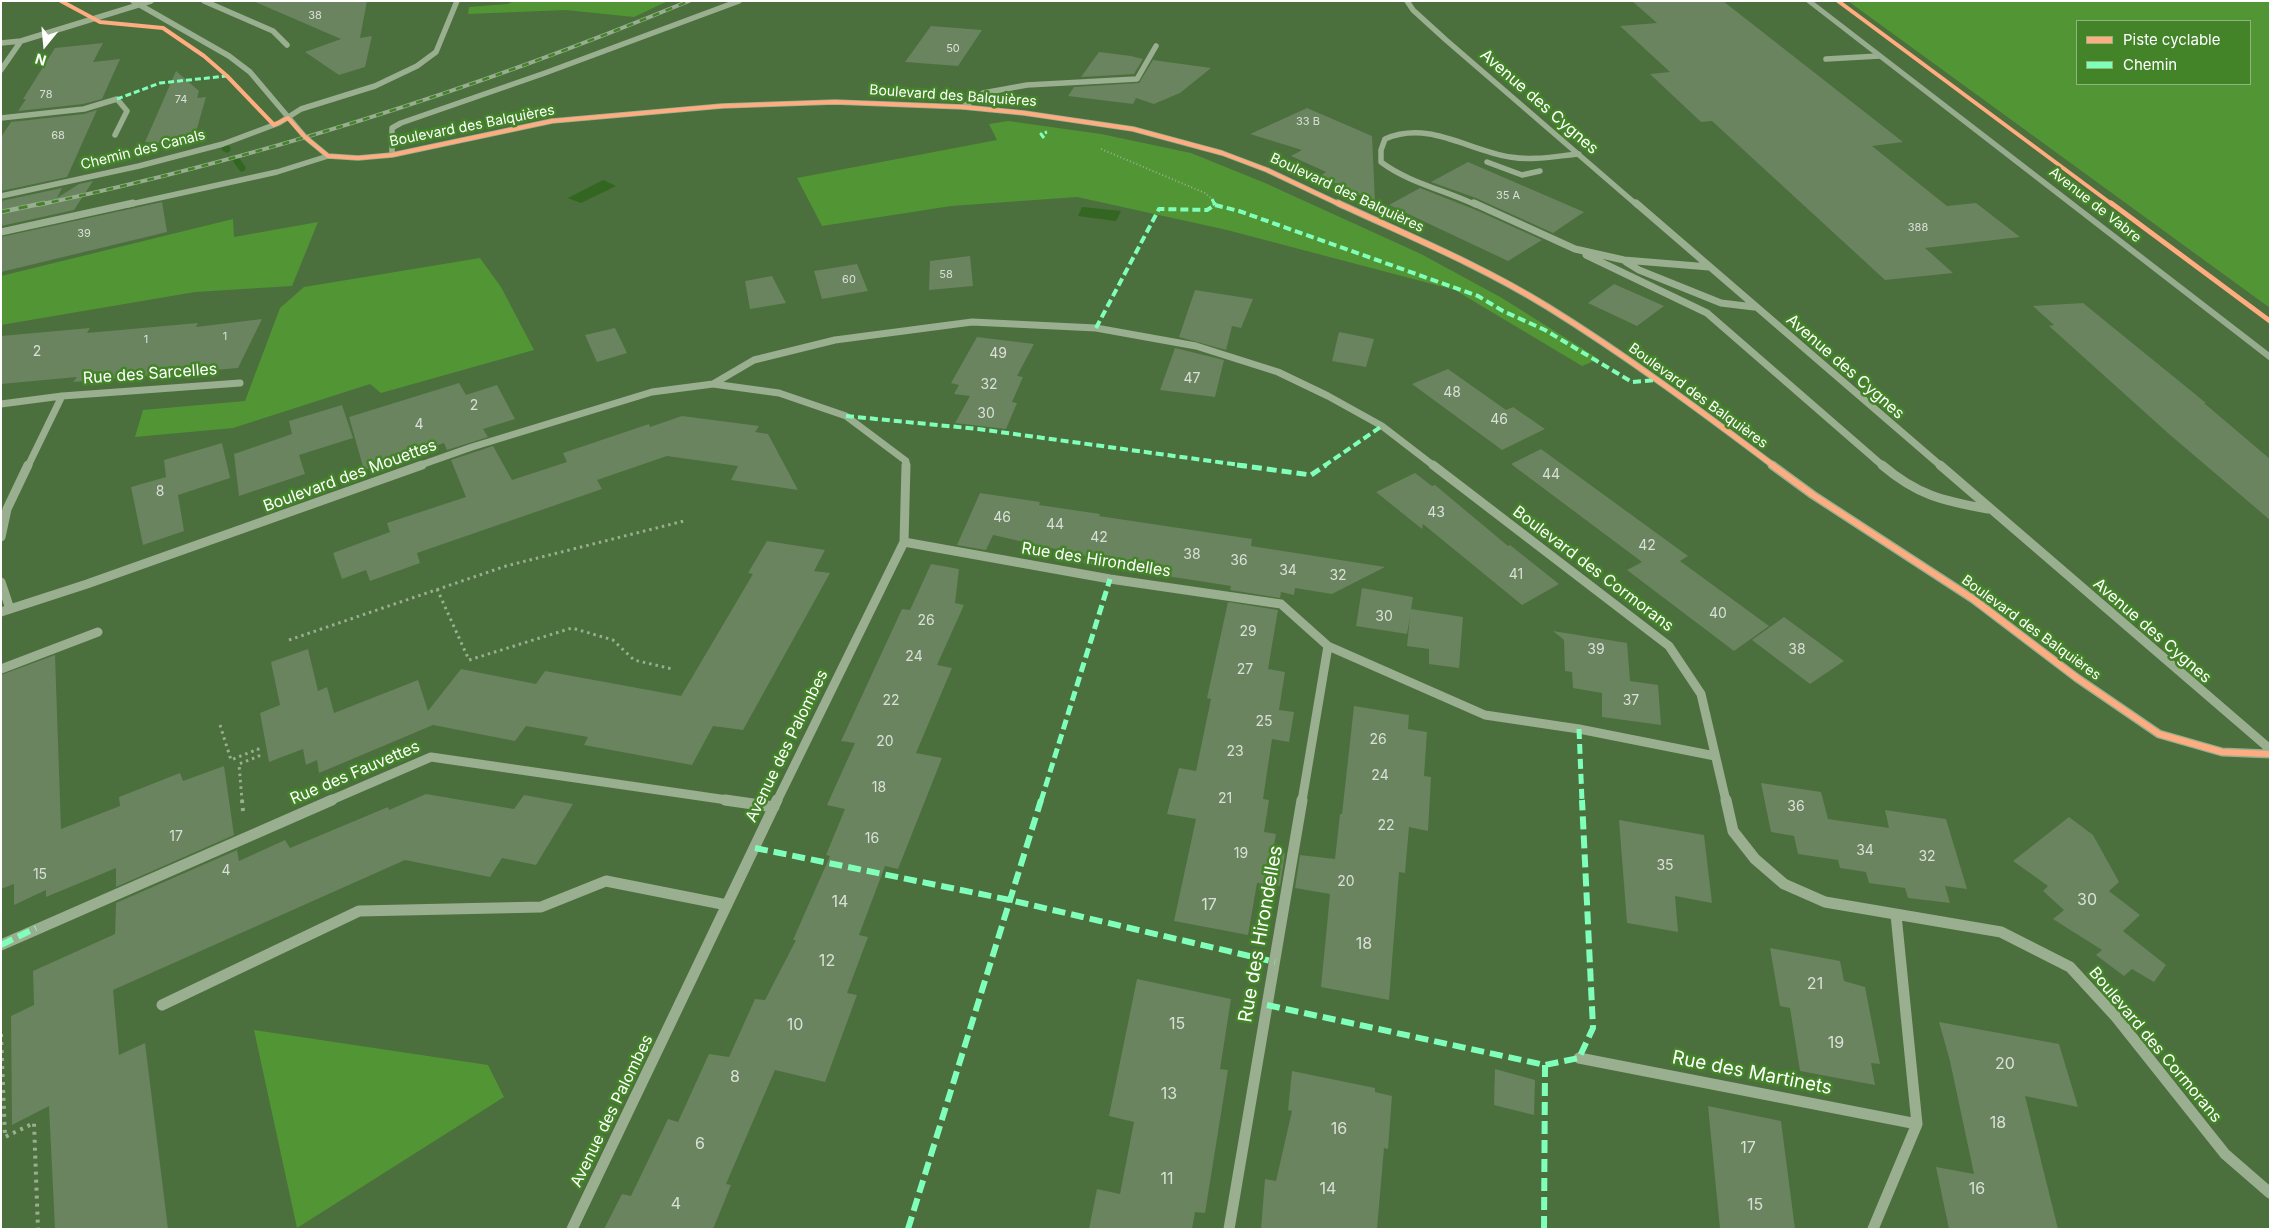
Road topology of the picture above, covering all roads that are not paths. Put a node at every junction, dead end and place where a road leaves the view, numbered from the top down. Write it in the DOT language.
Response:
graph roads {
  1 [pos="133,1"];
  2 [pos="151,1"];
  3 [pos="204,1"];
  4 [pos="457,1"];
  5 [pos="739,1"];
  6 [pos="1407,1"];
  7 [pos="1808,1"];
  8 [pos="140,4"];
  9 [pos="21,41"];
  10 [pos="1,43"];
  11 [pos="287,45"];
  12 [pos="1156,46"];
  13 [pos="1879,56"];
  14 [pos="1826,59"];
  15 [pos="1,70"];
  16 [pos="963,107"];
  17 [pos="1,118"];
  18 [pos="288,118"];
  19 [pos="115,135"];
  20 [pos="1579,154"];
  21 [pos="392,155"];
  22 [pos="328,156"];
  23 [pos="1487,162"];
  24 [pos="1540,171"];
  25 [pos="1,196"];
  26 [pos="1,232"];
  27 [pos="1575,249"];
  28 [pos="1624,260"];
  29 [pos="1709,267"];
  30 [pos="1755,307"];
  31 [pos="2270,358"];
  32 [pos="240,383"];
  33 [pos="713,384"];
  34 [pos="62,396"];
  35 [pos="1,404"];
  36 [pos="1989,509"];
  37 [pos="1,537"];
  38 [pos="904,542"];
  39 [pos="1,582"];
  40 [pos="6,610"];
  41 [pos="98,632"];
  42 [pos="1328,646"];
  43 [pos="1,669"];
  44 [pos="2270,749"];
  45 [pos="2270,754"];
  46 [pos="1715,756"];
  47 [pos="774,807"];
  48 [pos="727,905"];
  49 [pos="1896,914"];
  50 [pos="1,945"];
  51 [pos="162,1005"];
  52 [pos="1579,1058"];
  53 [pos="1917,1124"];
  54 [pos="2270,1193"];
  55 [pos="572,1229"];
  56 [pos="1228,1229"];
  57 [pos="1873,1229"];
  1 -- 8 [label="street"];
  2 -- 8 [label="street"];
  3 -- 11 [label="street"];
  4 -- 18 [label="street, Chemin des Canals"];
  5 -- 21 [label="street"];
  6 -- 20 [label="street, Avenue des Cygnes"];
  7 -- 13 [label="main road, Avenue de Vabre"];
  8 -- 9 [label="street"];
  8 -- 18 [label="street"];
  9 -- 10 [label="street"];
  9 -- 15 [label="street"];
  12 -- 16 [label="street"];
  13 -- 14 [label="street"];
  13 -- 31 [label="main road, Avenue de Vabre"];
  16 -- 21 [label="street, Boulevard des Balquières"];
  16 -- 45 [label="street, Boulevard des Balquières"];
  17 -- 19 [label="street"];
  18 -- 22 [label="street"];
  18 -- 25 [label="street, Chemin des Canals"];
  20 -- 27 [label="street"];
  20 -- 29 [label="street, Avenue des Cygnes"];
  21 -- 22 [label="street, Boulevard des Balquières"];
  22 -- 26 [label="street"];
  23 -- 24 [label="street"];
  27 -- 28 [label="street"];
  27 -- 36 [label="street"];
  28 -- 29 [label="street"];
  28 -- 30 [label="street"];
  29 -- 30 [label="street, Avenue des Cygnes"];
  30 -- 36 [label="street, Avenue des Cygnes"];
  32 -- 34 [label="street, Rue des Sarcelles"];
  33 -- 38 [label="street, Avenue des Palombes"];
  33 -- 40 [label="street, Boulevard des Mouettes"];
  33 -- 46 [label="street, Boulevard des Cormorans"];
  34 -- 35 [label="street, Rue des Sarcelles"];
  34 -- 37 [label="street, Rue des Sarcelles"];
  36 -- 44 [label="street, Avenue des Cygnes"];
  38 -- 42 [label="street, Rue des Hirondelles"];
  38 -- 47 [label="street, Avenue des Palombes"];
  39 -- 40 [label="street"];
  41 -- 43 [label="street"];
  42 -- 46 [label="street, Rue des Hirondelles"];
  42 -- 56 [label="street, Rue des Hirondelles"];
  46 -- 49 [label="street, Boulevard des Cormorans"];
  47 -- 48 [label="street, Avenue des Palombes"];
  47 -- 50 [label="street, Rue des Fauvettes"];
  48 -- 51 [label="street"];
  48 -- 55 [label="street, Avenue des Palombes"];
  49 -- 53 [label="street"];
  49 -- 54 [label="street, Boulevard des Cormorans"];
  52 -- 53 [label="street, Rue des Martinets"];
  53 -- 57 [label="street"];
}
